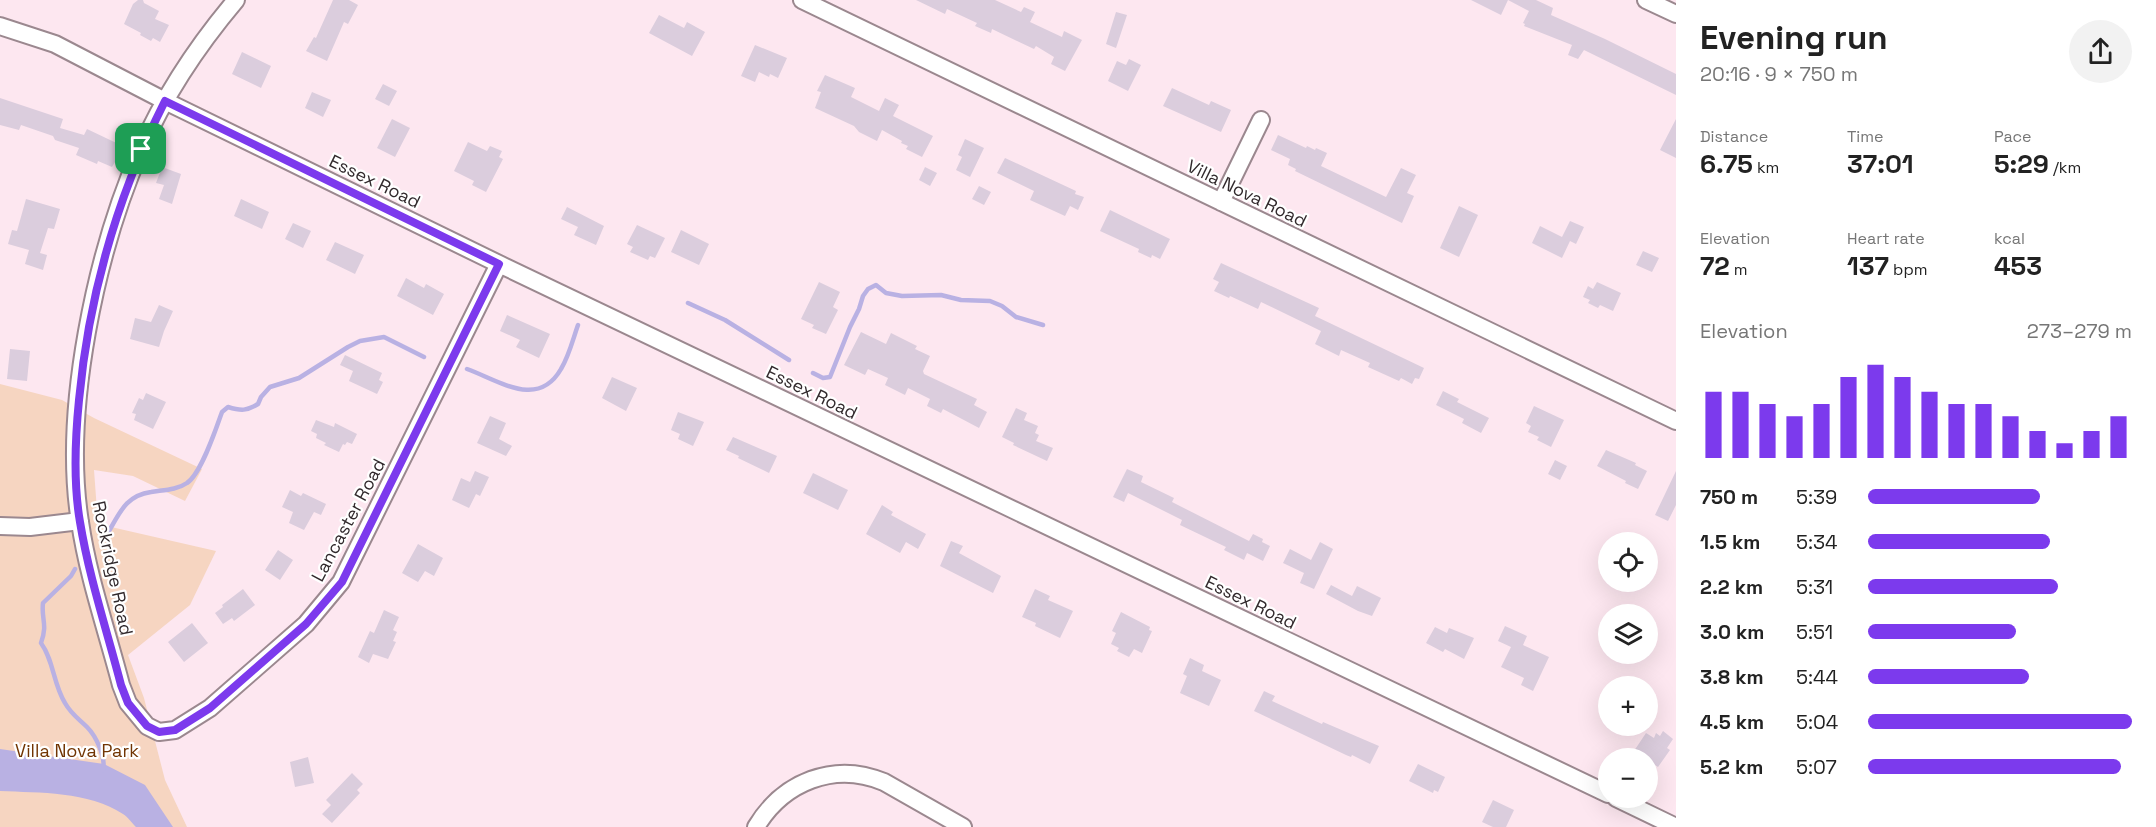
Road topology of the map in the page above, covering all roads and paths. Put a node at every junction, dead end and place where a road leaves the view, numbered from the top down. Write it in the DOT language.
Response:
graph roads {
  1 [pos="236,0"];
  2 [pos="802,0"];
  3 [pos="1646,0"];
  4 [pos="1676,14"];
  5 [pos="0,26"];
  6 [pos="165,101"];
  7 [pos="1261,120"];
  8 [pos="1221,202"];
  9 [pos="499,264"];
  10 [pos="1676,421"];
  11 [pos="80,521"];
  12 [pos="0,526"];
  13 [pos="159,732"];
  14 [pos="1598,789"];
  15 [pos="1637,808"];
  16 [pos="756,827"];
  17 [pos="962,827"];
  18 [pos="1676,827"];
  1 -- 6 [label="street, Rockridge Road"];
  2 -- 8 [label="street, Villa Nova Road"];
  3 -- 4 [label="street"];
  5 -- 6 [label="street, Essex Road"];
  6 -- 9 [label="street, Essex Road"];
  6 -- 11 [label="street, Rockridge Road"];
  7 -- 8 [label="street"];
  8 -- 10 [label="street, Villa Nova Road"];
  9 -- 13 [label="street, Lancaster Road"];
  9 -- 14 [label="street, Essex Road"];
  11 -- 12 [label="street"];
  11 -- 13 [label="street, Rockridge Road"];
  15 -- 18 [label="street"];
  16 -- 17 [label="street"];
}
